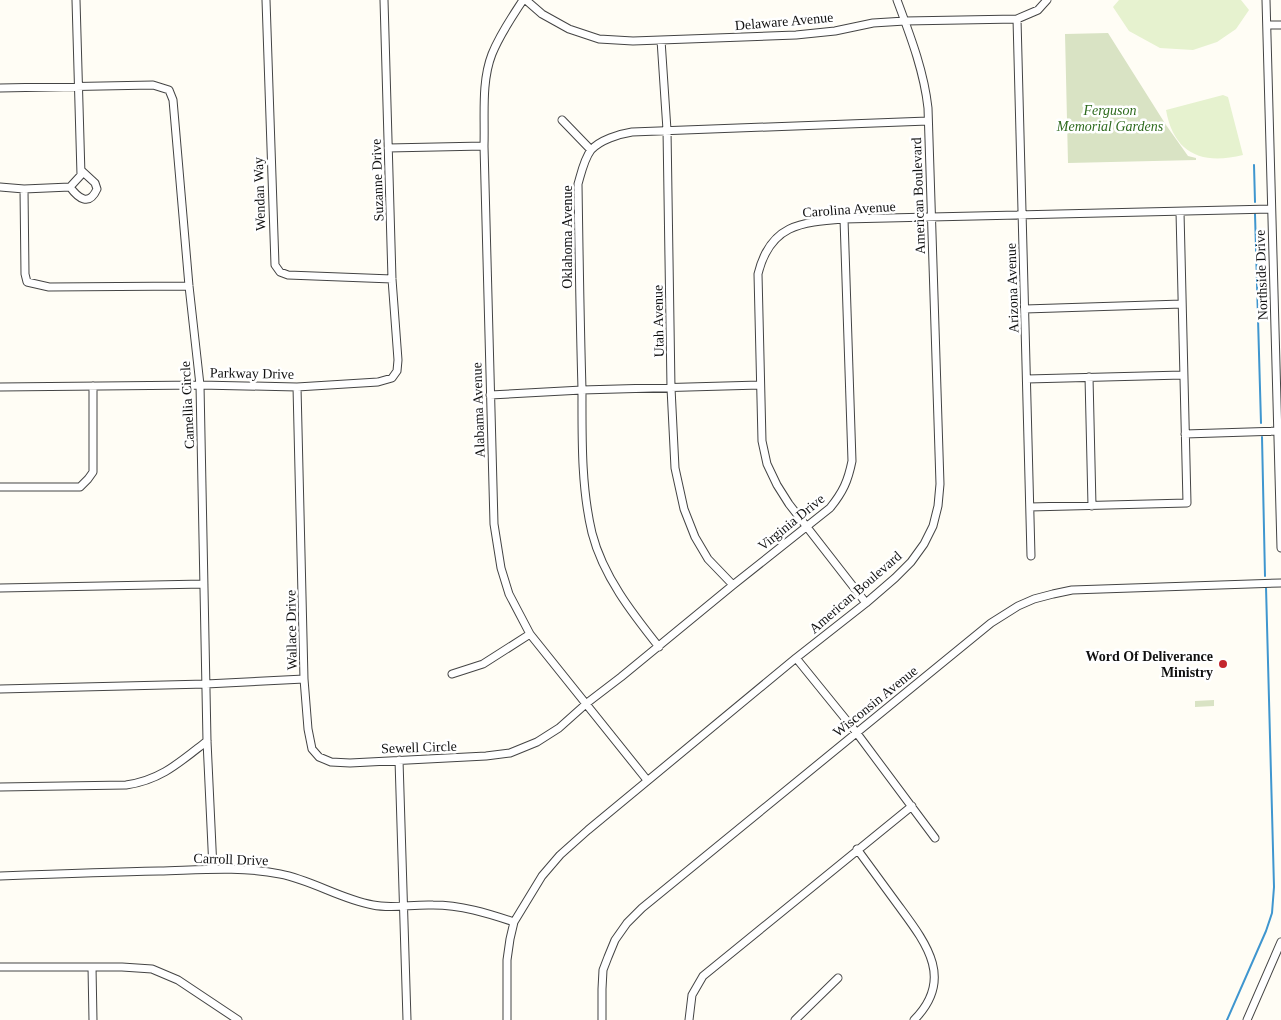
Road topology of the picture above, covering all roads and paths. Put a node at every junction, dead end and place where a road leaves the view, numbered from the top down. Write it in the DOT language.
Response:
graph roads {
  1 [pos="76,0"];
  2 [pos="266,0"];
  3 [pos="384,0"];
  4 [pos="525,0"];
  5 [pos="897,0"];
  6 [pos="1047,0"];
  7 [pos="1266,0"];
  8 [pos="1017,19"];
  9 [pos="905,21"];
  10 [pos="1267,25"];
  11 [pos="1281,25"];
  12 [pos="662,40"];
  13 [pos="78,86"];
  14 [pos="0,88"];
  15 [pos="562,120"];
  16 [pos="928,121"];
  17 [pos="667,130"];
  18 [pos="484,146"];
  19 [pos="388,148"];
  20 [pos="591,150"];
  21 [pos="82,171"];
  22 [pos="0,187"];
  23 [pos="70,187"];
  24 [pos="24,189"];
  25 [pos="1271,209"];
  26 [pos="1180,212"];
  27 [pos="932,216"];
  28 [pos="1023,216"];
  29 [pos="844,219"];
  30 [pos="392,279"];
  31 [pos="1277,280"];
  32 [pos="189,286"];
  33 [pos="1182,304"];
  34 [pos="1026,309"];
  35 [pos="398,360"];
  36 [pos="1183,375"];
  37 [pos="1089,377"];
  38 [pos="1027,379"];
  39 [pos="200,385"];
  40 [pos="760,385"];
  41 [pos="94,386"];
  42 [pos="0,387"];
  43 [pos="297,387"];
  44 [pos="671,388"];
  45 [pos="582,390"];
  46 [pos="490,395"];
  47 [pos="1277,431"];
  48 [pos="1185,434"];
  49 [pos="0,487"];
  50 [pos="1092,506"];
  51 [pos="1030,508"];
  52 [pos="806,527"];
  53 [pos="1281,548"];
  54 [pos="1031,556"];
  55 [pos="204,584"];
  56 [pos="1281,584"];
  57 [pos="733,585"];
  58 [pos="0,588"];
  59 [pos="866,603"];
  60 [pos="530,634"];
  61 [pos="659,646"];
  62 [pos="796,658"];
  63 [pos="452,674"];
  64 [pos="304,678"];
  65 [pos="206,684"];
  66 [pos="0,689"];
  67 [pos="587,703"];
  68 [pos="856,732"];
  69 [pos="207,742"];
  70 [pos="400,760"];
  71 [pos="647,780"];
  72 [pos="0,787"];
  73 [pos="912,806"];
  74 [pos="935,838"];
  75 [pos="858,849"];
  76 [pos="213,869"];
  77 [pos="0,876"];
  78 [pos="404,905"];
  79 [pos="514,922"];
  80 [pos="1281,942"];
  81 [pos="92,966"];
  82 [pos="0,967"];
  83 [pos="838,978"];
  84 [pos="93,1020"];
  85 [pos="238,1020"];
  86 [pos="407,1020"];
  87 [pos="507,1020"];
  88 [pos="602,1020"];
  89 [pos="689,1020"];
  90 [pos="796,1020"];
  91 [pos="914,1020"];
  92 [pos="1247,1020"];
  1 -- 13 [label="street"];
  2 -- 30 [label="street, Wendan Way"];
  3 -- 19 [label="street, Suzanne Drive"];
  4 -- 12 [label="street, Delaware Avenue"];
  4 -- 18 [label="street, Alabama Avenue"];
  5 -- 9 [label="street, American Boulevard"];
  6 -- 8 [label="street, Delaware Avenue"];
  7 -- 10 [label="street, Northside Drive"];
  8 -- 9 [label="street, Delaware Avenue"];
  8 -- 28 [label="street, Arizona Avenue"];
  9 -- 12 [label="street, Delaware Avenue"];
  9 -- 16 [label="street, American Boulevard"];
  10 -- 11 [label="street"];
  10 -- 25 [label="street, Northside Drive"];
  12 -- 17 [label="street, Utah Avenue"];
  13 -- 14 [label="street, Camellia Circle"];
  13 -- 21 [label="street"];
  13 -- 32 [label="street, Camellia Circle"];
  15 -- 20 [label="street"];
  16 -- 17 [label="street"];
  16 -- 27 [label="street, American Boulevard"];
  17 -- 20 [label="street"];
  17 -- 44 [label="street, Utah Avenue"];
  18 -- 19 [label="street"];
  18 -- 46 [label="street, Alabama Avenue"];
  19 -- 30 [label="street, Suzanne Drive"];
  20 -- 45 [label="street, Oklahoma Avenue"];
  21 -- 23 [label="street"];
  21 -- 23 [label="street"];
  22 -- 24 [label="street"];
  23 -- 24 [label="street"];
  24 -- 32 [label="street"];
  25 -- 26 [label="street, Carolina Avenue"];
  25 -- 31 [label="street, Northside Drive"];
  26 -- 28 [label="street, Carolina Avenue"];
  26 -- 33 [label="street"];
  27 -- 28 [label="street, Carolina Avenue"];
  27 -- 29 [label="street, Carolina Avenue"];
  27 -- 59 [label="street, American Boulevard"];
  28 -- 34 [label="street, Arizona Avenue"];
  29 -- 40 [label="street, Carolina Avenue"];
  29 -- 52 [label="street, Virginia Drive"];
  30 -- 35 [label="street, Suzanne Drive"];
  31 -- 47 [label="street, Northside Drive"];
  32 -- 39 [label="street, Camellia Circle"];
  33 -- 34 [label="street"];
  33 -- 36 [label="street"];
  34 -- 38 [label="street, Arizona Avenue"];
  35 -- 43 [label="street, Parkway Drive"];
  36 -- 37 [label="street"];
  36 -- 48 [label="street"];
  37 -- 38 [label="street"];
  37 -- 50 [label="street"];
  38 -- 51 [label="street, Arizona Avenue"];
  39 -- 41 [label="street, Parkway Drive"];
  39 -- 43 [label="street, Parkway Drive"];
  39 -- 55 [label="street, Camellia Circle"];
  40 -- 44 [label="street"];
  40 -- 52 [label="street, Carolina Avenue"];
  41 -- 42 [label="street, Parkway Drive"];
  41 -- 49 [label="street"];
  43 -- 64 [label="street, Wallace Drive"];
  44 -- 45 [label="street"];
  44 -- 57 [label="street, Utah Avenue"];
  45 -- 46 [label="street"];
  45 -- 61 [label="street, Oklahoma Avenue"];
  46 -- 60 [label="street, Alabama Avenue"];
  47 -- 48 [label="street"];
  47 -- 53 [label="street, Northside Drive"];
  48 -- 50 [label="street"];
  50 -- 51 [label="street"];
  51 -- 54 [label="street, Arizona Avenue"];
  52 -- 57 [label="street, Virginia Drive"];
  52 -- 59 [label="street, Carolina Avenue"];
  55 -- 58 [label="street"];
  55 -- 65 [label="street, Camellia Circle"];
  56 -- 68 [label="street, Wisconsin Avenue"];
  57 -- 61 [label="street, Virginia Drive"];
  59 -- 62 [label="street, American Boulevard"];
  60 -- 63 [label="street"];
  60 -- 67 [label="street, Alabama Avenue"];
  61 -- 67 [label="street, Virginia Drive"];
  62 -- 68 [label="street"];
  62 -- 71 [label="street, American Boulevard"];
  64 -- 65 [label="street, Wallace Drive"];
  64 -- 70 [label="street, Sewell Circle"];
  65 -- 66 [label="street"];
  65 -- 69 [label="street"];
  67 -- 70 [label="street, Sewell Circle"];
  67 -- 71 [label="street, Alabama Avenue"];
  68 -- 73 [label="street"];
  68 -- 88 [label="street, Wisconsin Avenue"];
  69 -- 72 [label="street"];
  69 -- 76 [label="street"];
  70 -- 78 [label="street"];
  71 -- 79 [label="street, American Boulevard"];
  73 -- 74 [label="street"];
  73 -- 75 [label="street"];
  75 -- 89 [label="street"];
  75 -- 91 [label="street"];
  76 -- 77 [label="street, Carroll Drive"];
  76 -- 78 [label="street, Carroll Drive"];
  78 -- 79 [label="street, Carroll Drive"];
  78 -- 86 [label="street"];
  79 -- 87 [label="street, American Boulevard"];
  80 -- 92 [label="street"];
  81 -- 82 [label="street"];
  81 -- 84 [label="street"];
  81 -- 85 [label="street"];
  83 -- 90 [label="street"];
}
